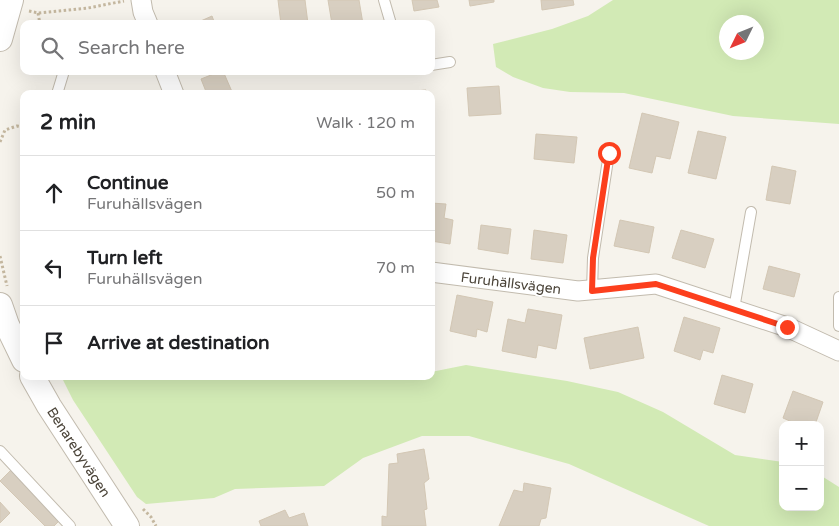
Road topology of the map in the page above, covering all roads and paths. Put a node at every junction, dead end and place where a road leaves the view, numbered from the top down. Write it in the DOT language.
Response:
graph roads {
  1 [pos="129,0"];
  2 [pos="141,0"];
  3 [pos="384,0"];
  4 [pos="18,5"];
  5 [pos="38,13"];
  6 [pos="39,20"];
  7 [pos="146,20"];
  8 [pos="390,20"];
  9 [pos="0,39"];
  10 [pos="450,62"];
  11 [pos="435,64"];
  12 [pos="63,75"];
  13 [pos="167,75"];
  14 [pos="57,90"];
  15 [pos="173,90"];
  16 [pos="20,126"];
  17 [pos="0,142"];
  18 [pos="609,153"];
  19 [pos="751,212"];
  20 [pos="435,273"];
  21 [pos="592,291"];
  22 [pos="839,298"];
  23 [pos="0,305"];
  24 [pos="734,308"];
  25 [pos="839,326"];
  26 [pos="838,346"];
  27 [pos="20,352"];
  28 [pos="34,380"];
  29 [pos="0,451"];
  30 [pos="70,526"];
  31 [pos="127,526"];
  1 -- 5 [label="path"];
  2 -- 7 [label="street"];
  3 -- 8 [label="lane"];
  4 -- 5 [label="path"];
  4 -- 9 [label="street"];
  5 -- 6 [label="path"];
  10 -- 11 [label="lane"];
  12 -- 14 [label="lane"];
  13 -- 15 [label="street"];
  16 -- 17 [label="path"];
  18 -- 21 [label="lane"];
  19 -- 24 [label="lane"];
  20 -- 21 [label="street, Furuhällsvägen"];
  21 -- 24 [label="street, Furuhällsvägen"];
  22 -- 25 [label="lane"];
  23 -- 27 [label="street"];
  24 -- 26 [label="street, Furuhällsvägen"];
  28 -- 31 [label="street, Benarebyvägen"];
  29 -- 30 [label="lane"];
}
